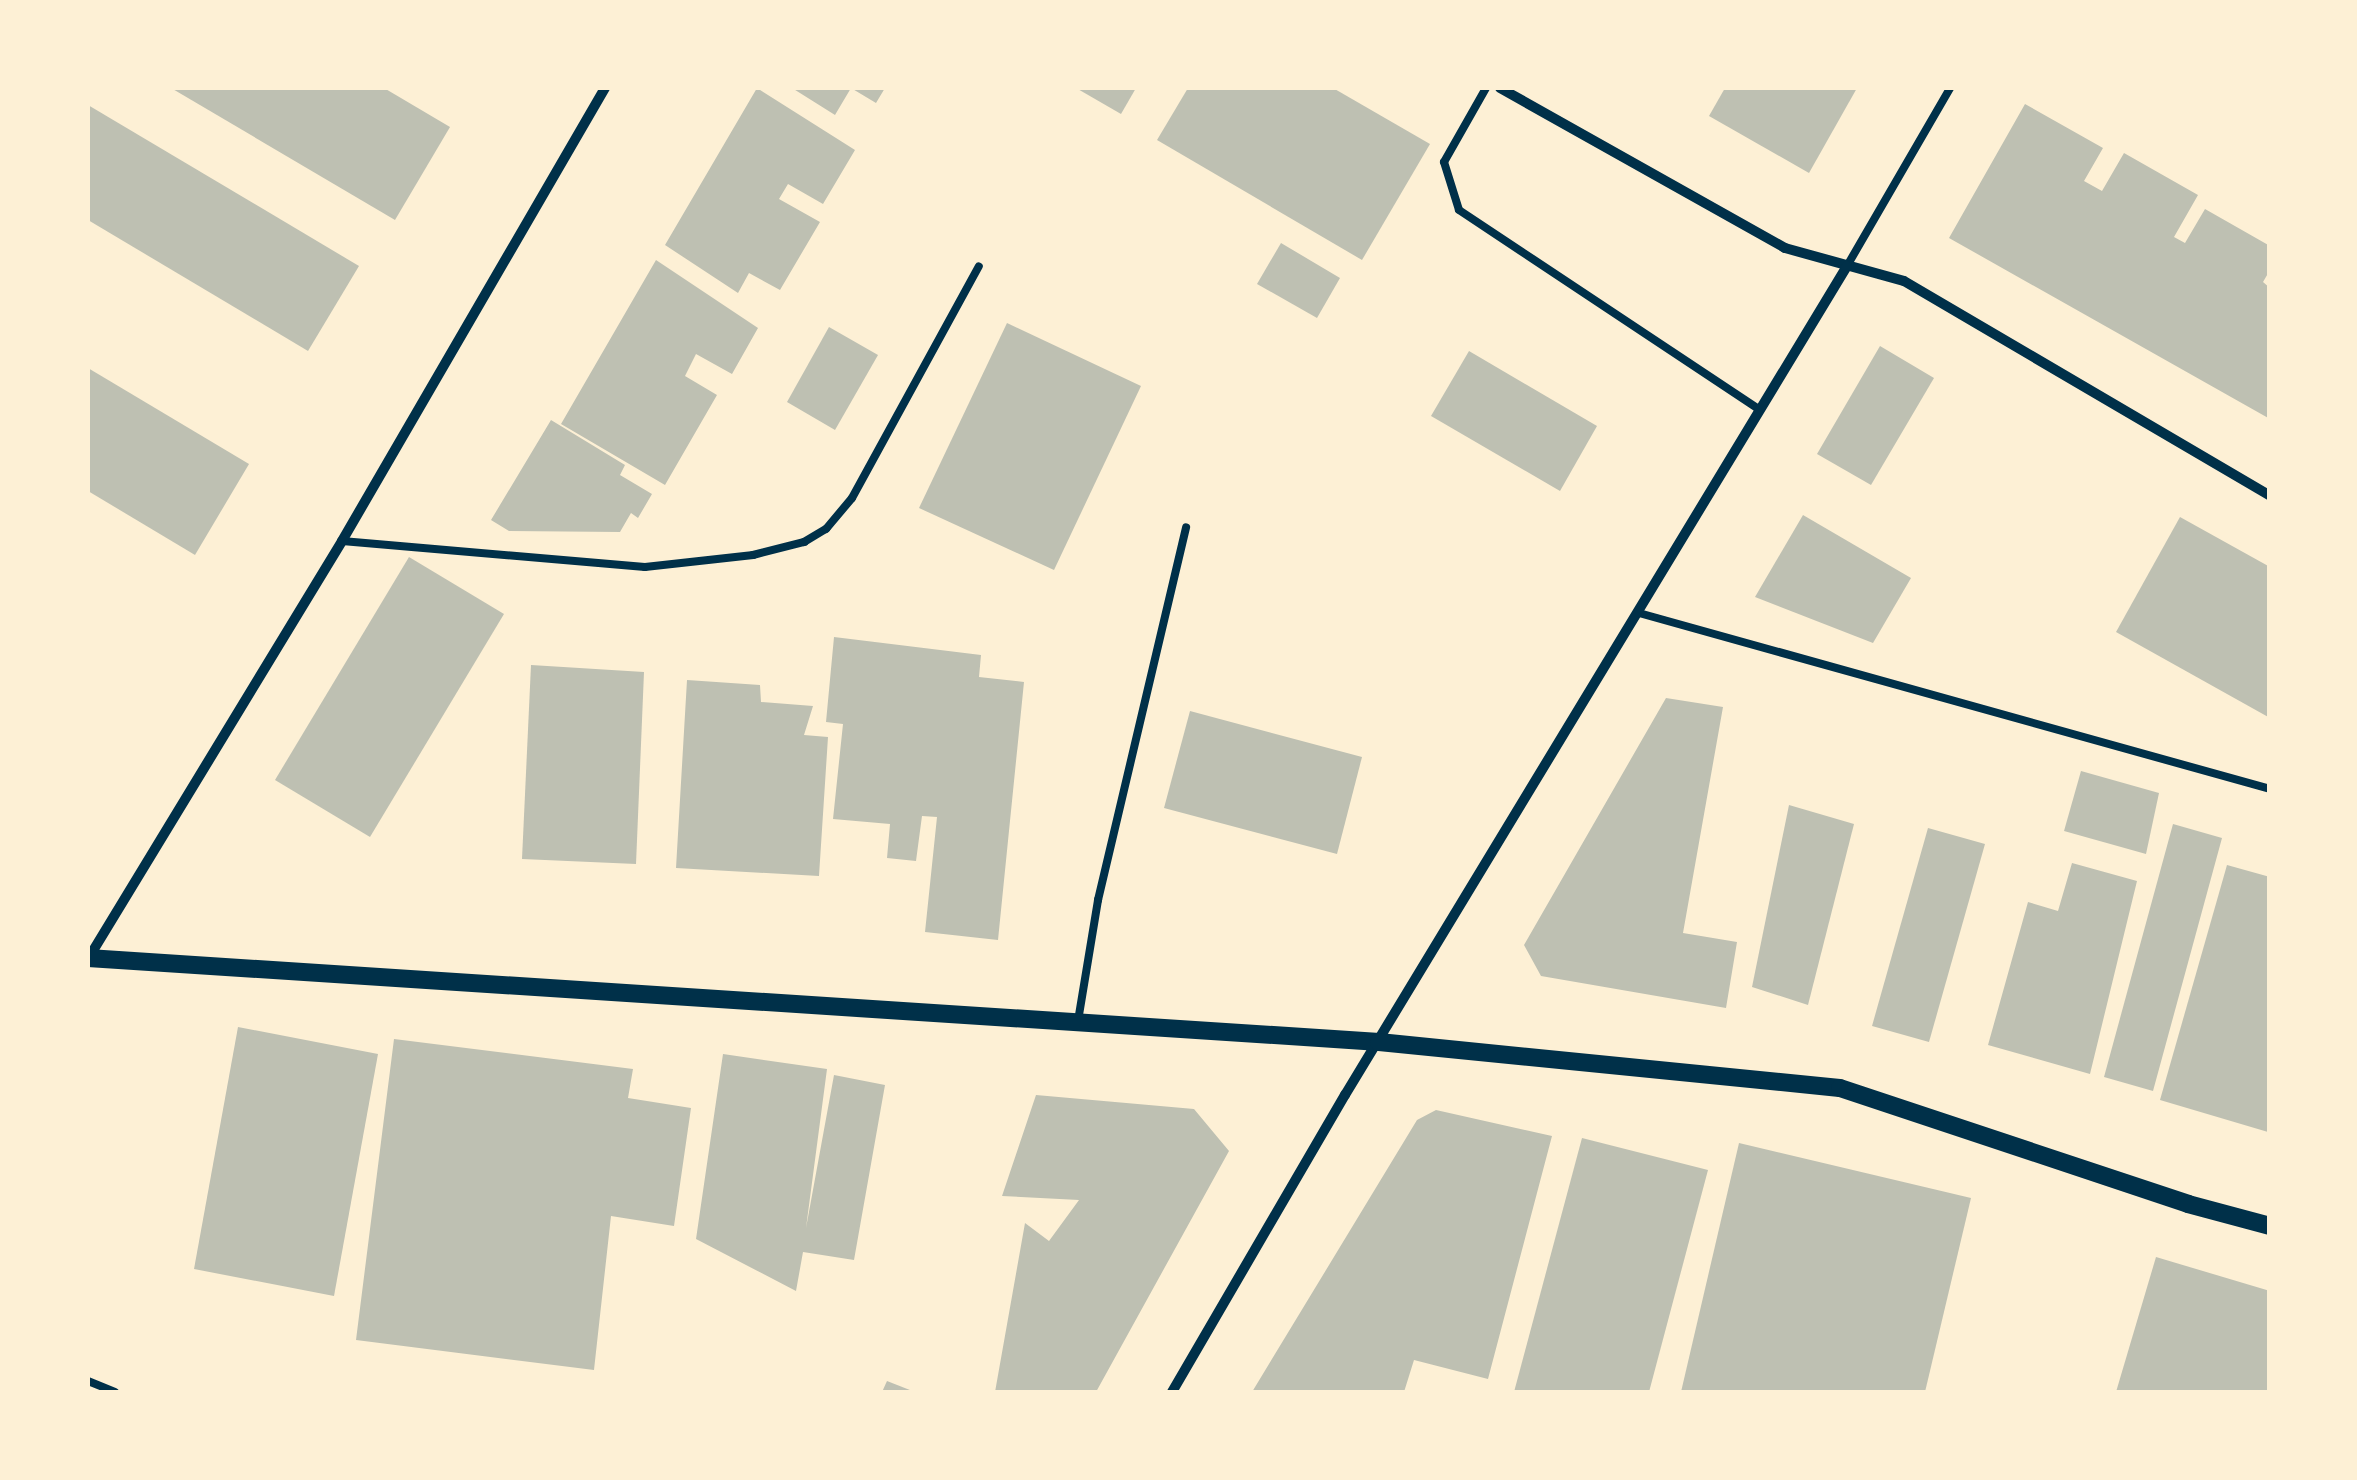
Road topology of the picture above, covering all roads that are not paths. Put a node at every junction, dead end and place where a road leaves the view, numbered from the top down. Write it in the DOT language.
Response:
graph roads {
  1 [pos="605,88"];
  2 [pos="1486,88"];
  3 [pos="1500,88"];
  4 [pos="1950,88"];
  5 [pos="979,266"];
  6 [pos="1848,266"];
  7 [pos="1758,409"];
  8 [pos="2270,496"];
  9 [pos="1186,527"];
  10 [pos="342,541"];
  11 [pos="1639,613"];
  12 [pos="2270,789"];
  13 [pos="88,958"];
  14 [pos="1078,1023"];
  15 [pos="1379,1042"];
  16 [pos="2270,1226"];
  17 [pos="88,1380"];
  18 [pos="115,1392"];
  19 [pos="1172,1392"];
  1 -- 10 [label="street"];
  2 -- 7 [label="lane"];
  3 -- 6 [label="street"];
  4 -- 6 [label="lane"];
  5 -- 10 [label="lane"];
  6 -- 7 [label="street"];
  6 -- 8 [label="street"];
  7 -- 11 [label="street"];
  9 -- 14 [label="lane"];
  10 -- 13 [label="street"];
  11 -- 12 [label="lane"];
  11 -- 15 [label="street"];
  13 -- 14 [label="street"];
  14 -- 15 [label="street"];
  15 -- 16 [label="street"];
  15 -- 19 [label="street"];
  17 -- 18 [label="lane"];
}
